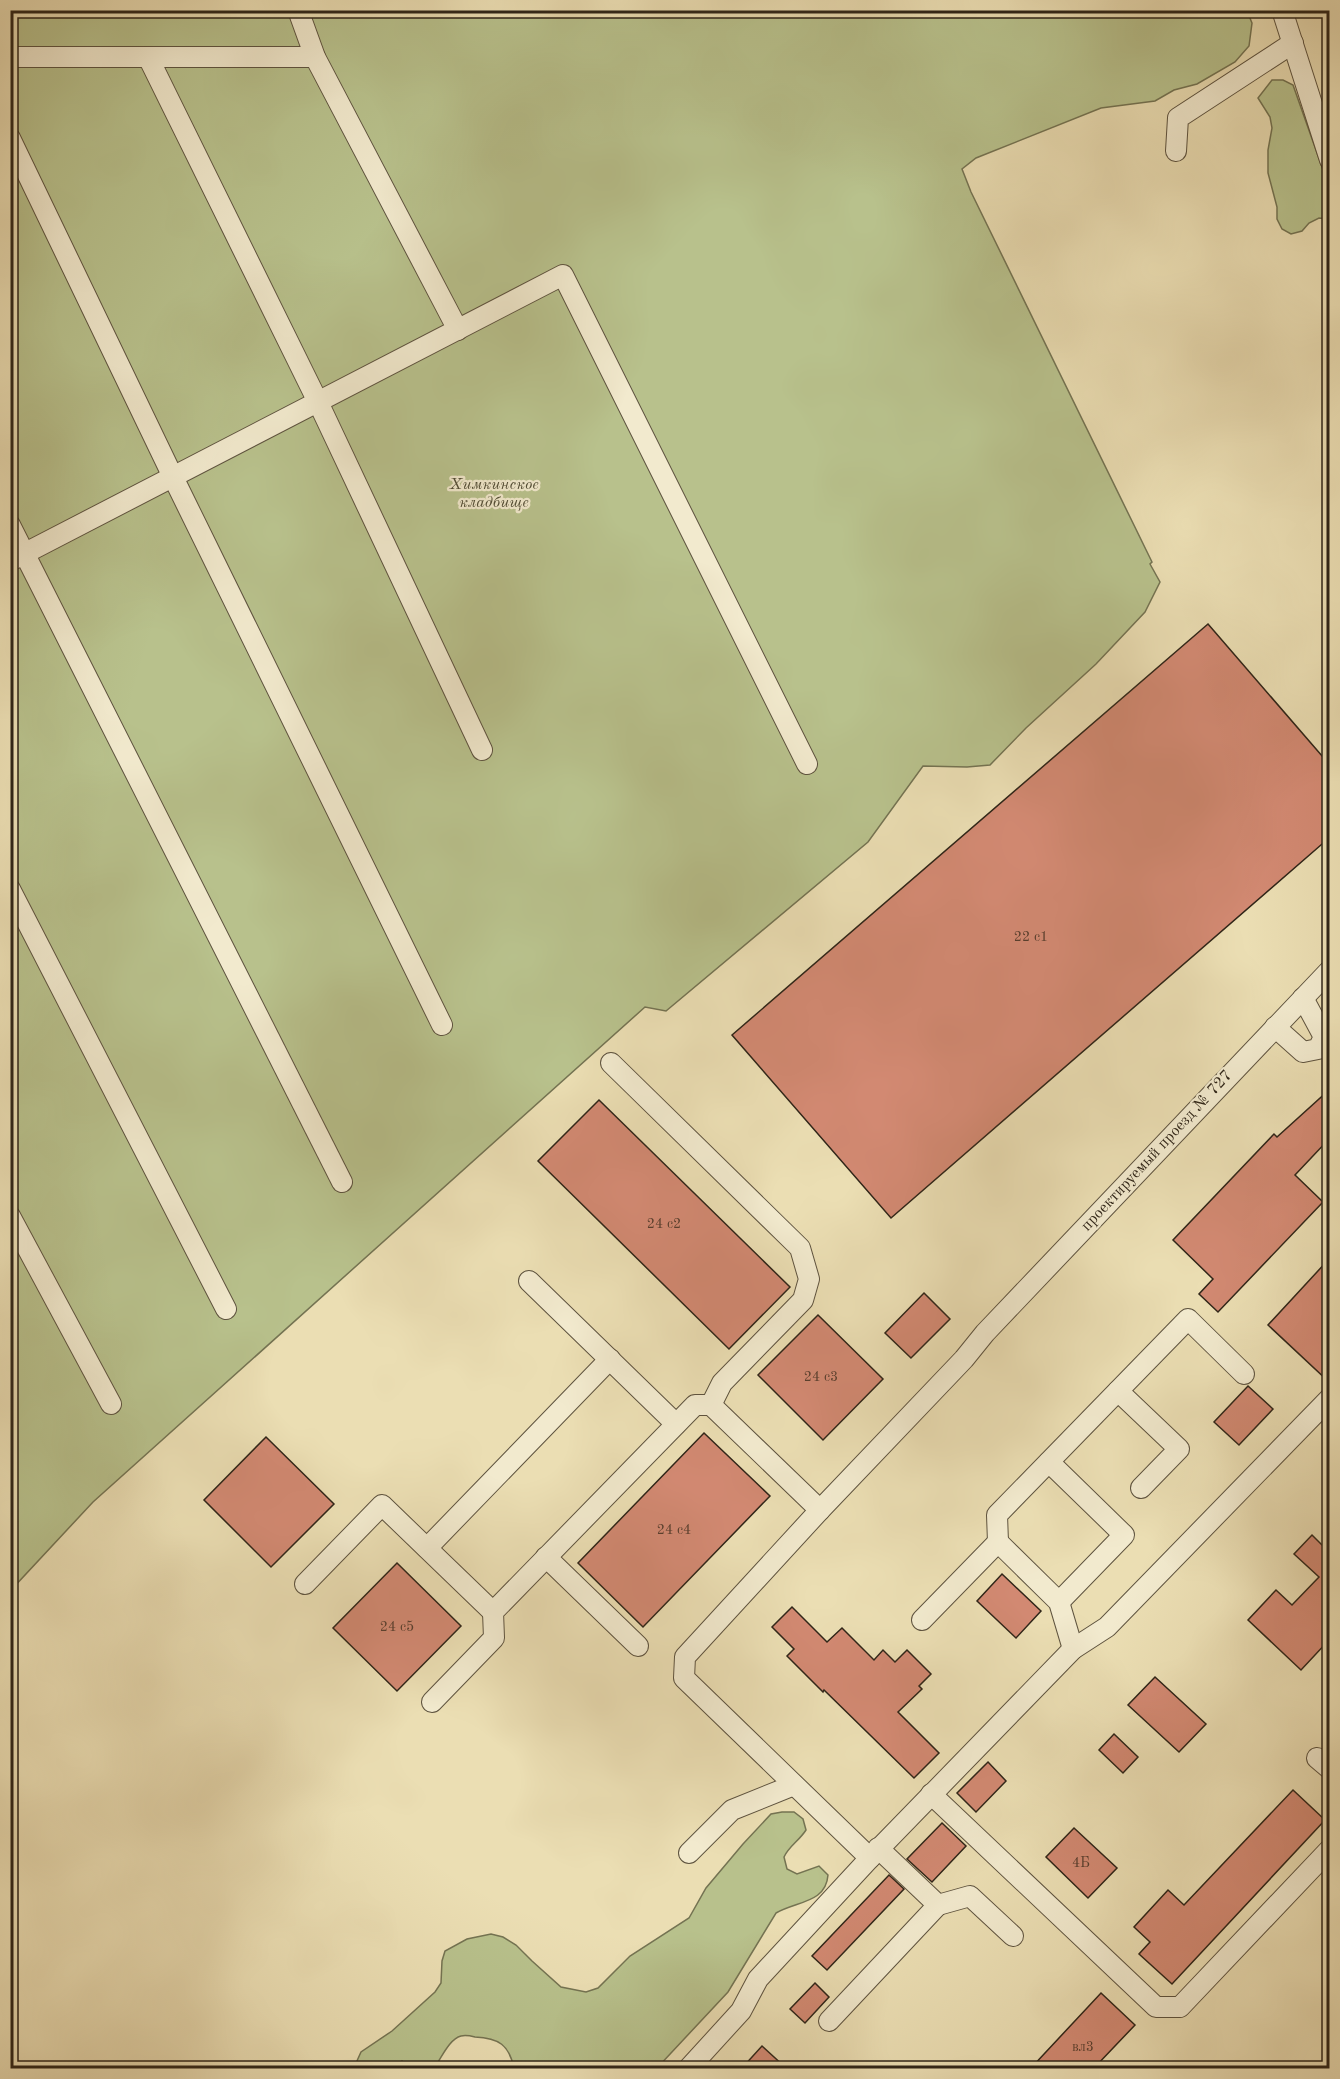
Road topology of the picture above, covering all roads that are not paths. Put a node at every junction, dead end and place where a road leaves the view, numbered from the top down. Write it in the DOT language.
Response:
graph roads {
  1 [pos="298,10"];
  2 [pos="1282,10"];
  3 [pos="1293,43"];
  4 [pos="10,57"];
  5 [pos="148,57"];
  6 [pos="315,57"];
  7 [pos="10,138"];
  8 [pos="1176,151"];
  9 [pos="1329,160"];
  10 [pos="458,330"];
  11 [pos="318,402"];
  12 [pos="173,477"];
  13 [pos="10,525"];
  14 [pos="17,557"];
  15 [pos="482,750"];
  16 [pos="807,764"];
  17 [pos="10,890"];
  18 [pos="1329,970"];
  19 [pos="1303,998"];
  20 [pos="442,1025"];
  21 [pos="1275,1027"];
  22 [pos="1327,1040"];
  23 [pos="611,1063"];
  24 [pos="342,1182"];
  25 [pos="10,1216"];
  26 [pos="529,1281"];
  27 [pos="226,1310"];
  28 [pos="610,1359"];
  29 [pos="1244,1374"];
  30 [pos="1118,1390"];
  31 [pos="1329,1398"];
  32 [pos="111,1404"];
  33 [pos="711,1405"];
  34 [pos="676,1424"];
  35 [pos="1049,1462"];
  36 [pos="1142,1488"];
  37 [pos="819,1510"];
  38 [pos="998,1542"];
  39 [pos="427,1548"];
  40 [pos="546,1557"];
  41 [pos="305,1584"];
  42 [pos="1059,1602"];
  43 [pos="493,1612"];
  44 [pos="922,1620"];
  45 [pos="638,1646"];
  46 [pos="1073,1649"];
  47 [pos="432,1702"];
  48 [pos="794,1785"];
  49 [pos="931,1794"];
  50 [pos="1329,1849"];
  51 [pos="688,1853"];
  52 [pos="874,1853"];
  53 [pos="938,1905"];
  54 [pos="1013,1936"];
  55 [pos="829,2021"];
  56 [pos="689,2068"];
  1 -- 6 [label="street"];
  2 -- 3 [label="street"];
  3 -- 8 [label="street"];
  3 -- 9 [label="street"];
  4 -- 5 [label="street"];
  5 -- 6 [label="street"];
  5 -- 11 [label="street"];
  6 -- 10 [label="street"];
  7 -- 12 [label="street"];
  10 -- 11 [label="street"];
  10 -- 16 [label="street"];
  11 -- 12 [label="street"];
  11 -- 15 [label="street"];
  12 -- 14 [label="street"];
  12 -- 20 [label="street"];
  13 -- 14 [label="street"];
  14 -- 24 [label="street"];
  17 -- 27 [label="street"];
  18 -- 19 [label="street, проектируемый проезд № 727"];
  19 -- 21 [label="street, проектируемый проезд № 727"];
  19 -- 22 [label="street"];
  21 -- 22 [label="street"];
  21 -- 37 [label="street, проектируемый проезд № 727"];
  23 -- 33 [label="street"];
  25 -- 32 [label="street"];
  26 -- 28 [label="street"];
  28 -- 34 [label="street"];
  28 -- 39 [label="street"];
  29 -- 30 [label="street"];
  30 -- 35 [label="street"];
  30 -- 36 [label="street"];
  31 -- 46 [label="street"];
  33 -- 34 [label="street"];
  33 -- 37 [label="street"];
  34 -- 40 [label="street"];
  35 -- 38 [label="street"];
  35 -- 42 [label="street"];
  37 -- 48 [label="street, проектируемый проезд № 727"];
  38 -- 42 [label="street"];
  38 -- 44 [label="street"];
  39 -- 41 [label="street"];
  39 -- 43 [label="street"];
  40 -- 43 [label="street"];
  40 -- 45 [label="street"];
  42 -- 46 [label="street"];
  43 -- 47 [label="street"];
  46 -- 49 [label="street"];
  48 -- 51 [label="street"];
  48 -- 52 [label="street, проектируемый проезд № 727"];
  49 -- 50 [label="street"];
  49 -- 52 [label="street"];
  52 -- 53 [label="street, проектируемый проезд № 727"];
  52 -- 56 [label="street"];
  53 -- 54 [label="street"];
  53 -- 55 [label="street"];
}
